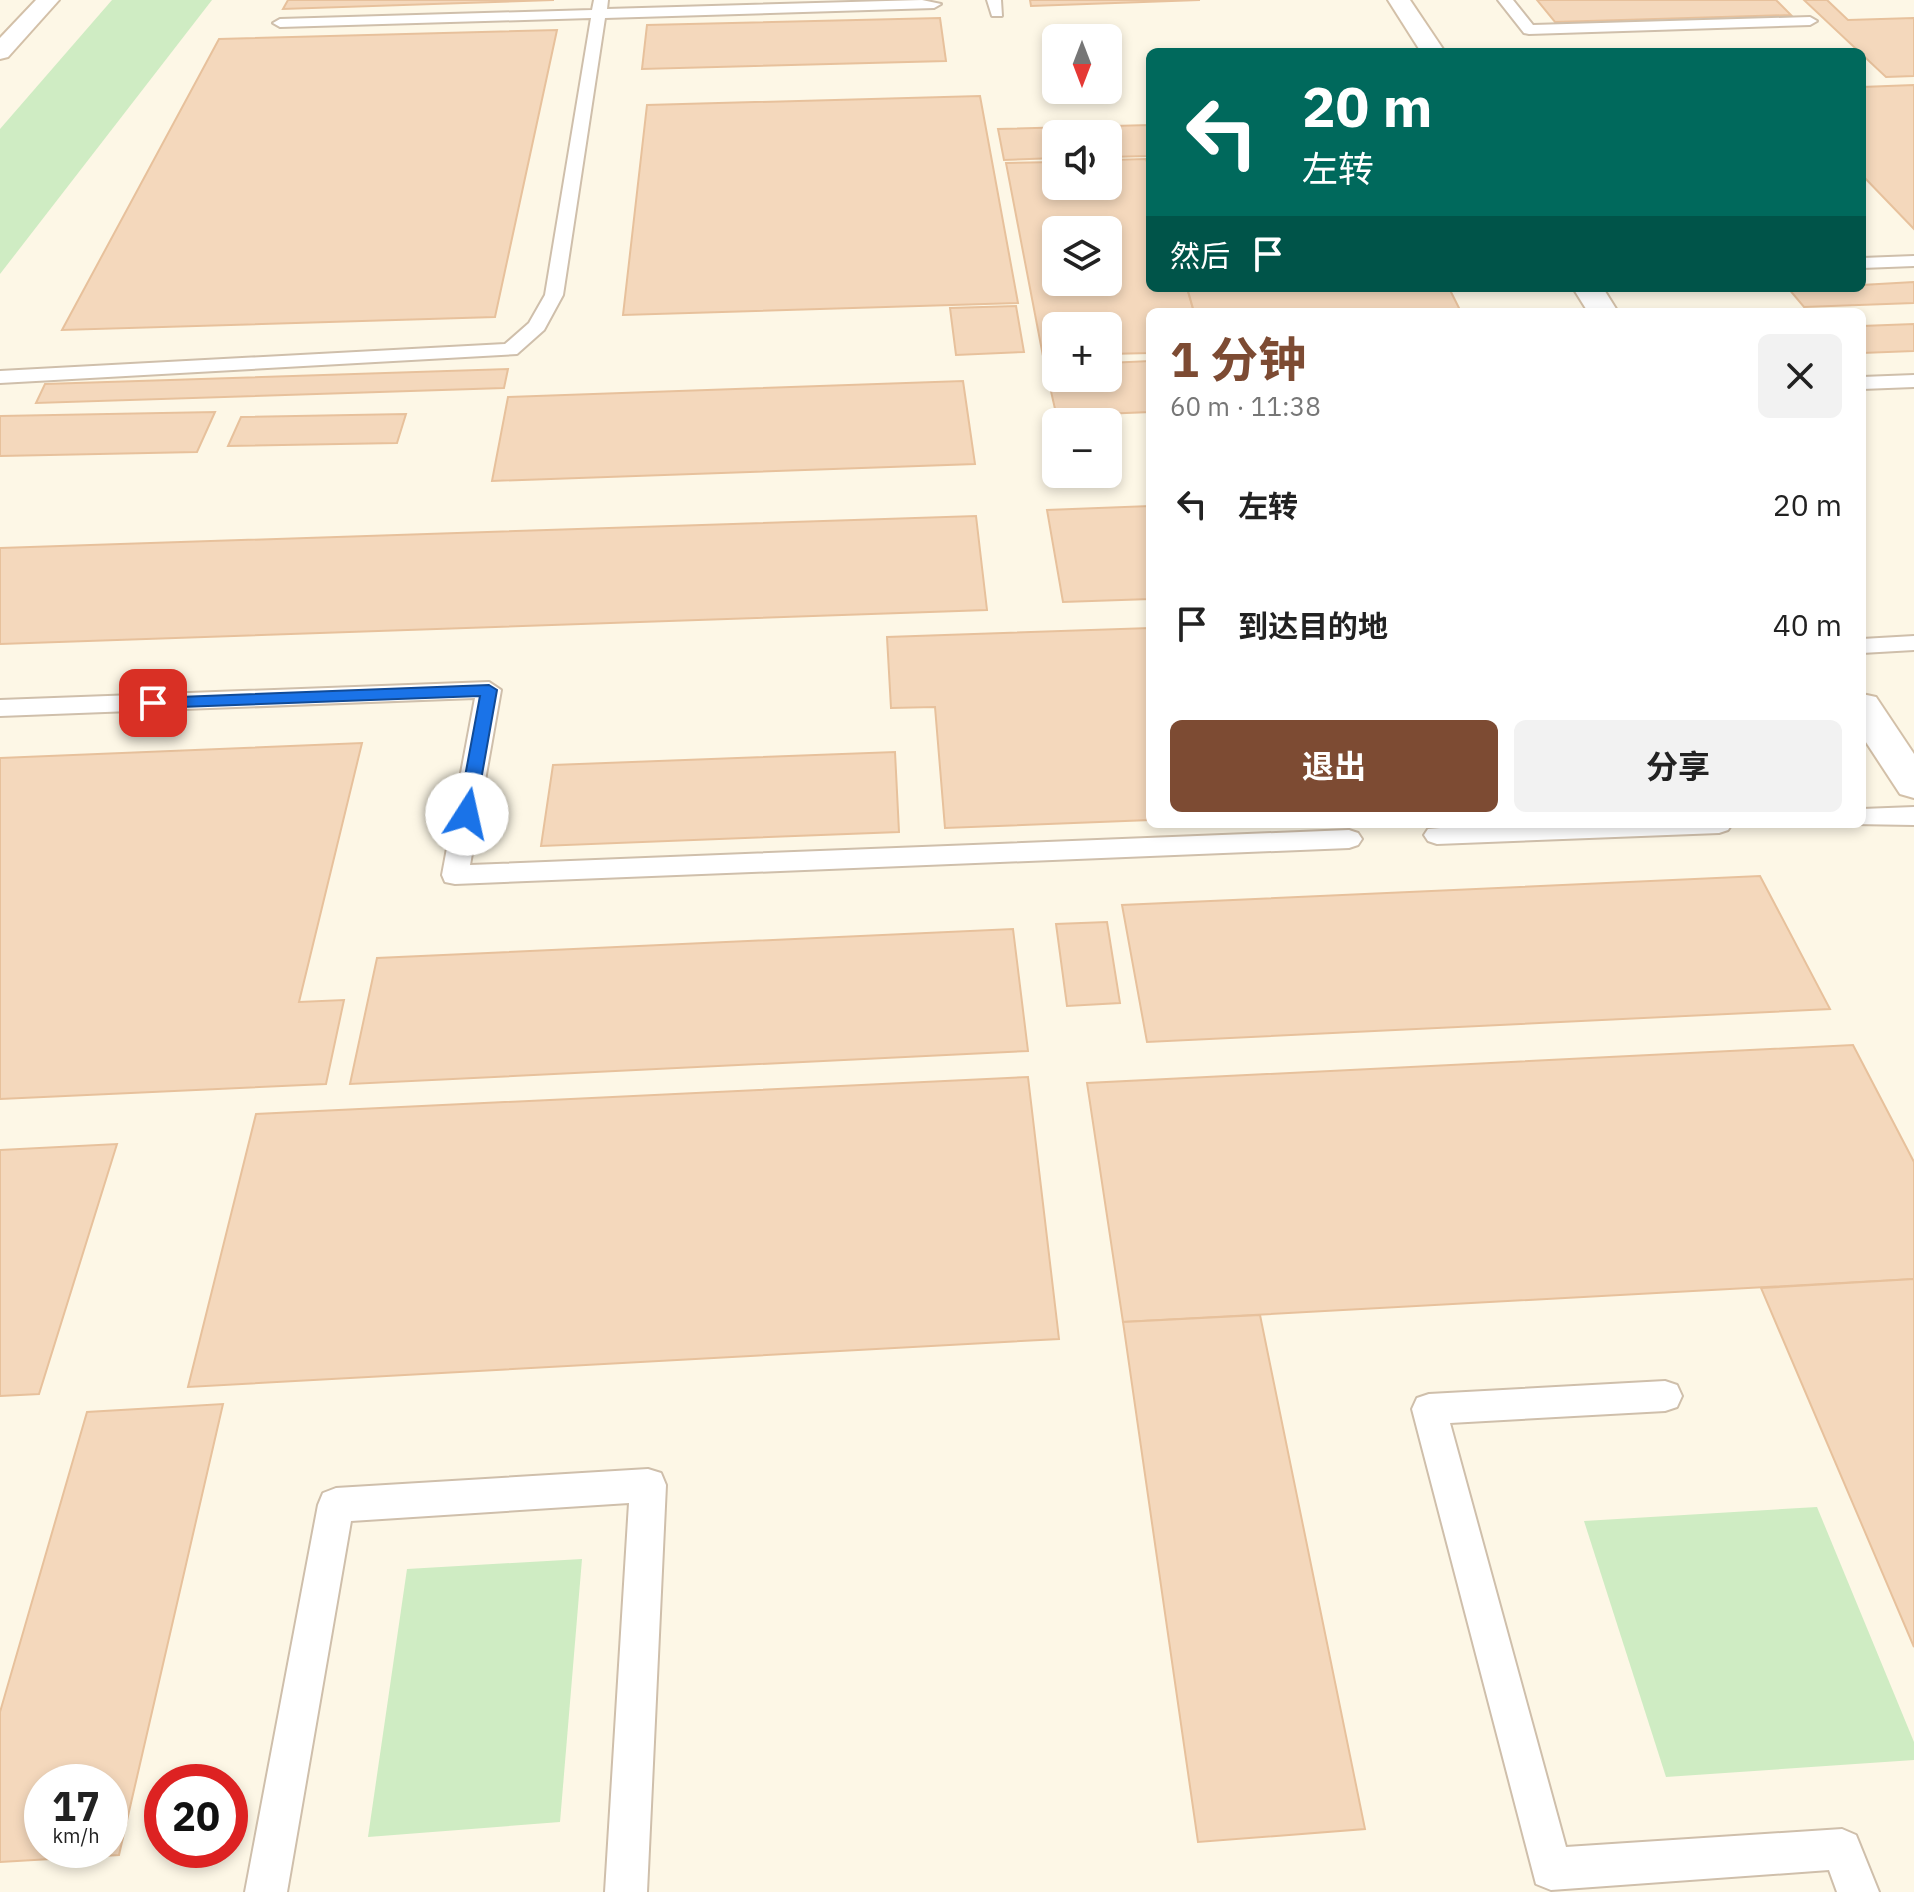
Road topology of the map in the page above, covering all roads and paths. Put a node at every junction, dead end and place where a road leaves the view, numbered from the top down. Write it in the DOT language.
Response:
graph roads {
  1 [pos="48,0"];
  2 [pos="1399,0"];
  3 [pos="1505,0"];
  4 [pos="1788,0"];
  5 [pos="934,4"];
  6 [pos="600,7"];
  7 [pos="280,23"];
  8 [pos="1430,48"];
  9 [pos="0,52"];
  10 [pos="1914,261"];
  11 [pos="1866,263"];
  12 [pos="0,377"];
  13 [pos="1914,381"];
  14 [pos="1866,383"];
  15 [pos="1914,643"];
  16 [pos="1866,646"];
  17 [pos="0,708"];
  18 [pos="1866,711"];
  19 [pos="1907,764"];
  20 [pos="1914,816"];
  21 [pos="1866,818"];
  22 [pos="1616,828"];
  23 [pos="1437,835"];
  24 [pos="1349,839"];
  25 [pos="1665,1396"];
  26 [pos="266,1892"];
  27 [pos="626,1892"];
  28 [pos="1858,1892"];
  1 -- 9 [label="street"];
  2 -- 8 [label="street"];
  3 -- 4 [label="lane"];
  5 -- 6 [label="lane"];
  6 -- 7 [label="lane"];
  6 -- 12 [label="lane"];
  10 -- 11 [label="lane"];
  13 -- 14 [label="lane"];
  15 -- 16 [label="lane"];
  17 -- 24 [label="lane"];
  18 -- 19 [label="street"];
  20 -- 21 [label="lane"];
  22 -- 23 [label="lane"];
  25 -- 28 [label="lane"];
  26 -- 27 [label="lane"];
}
